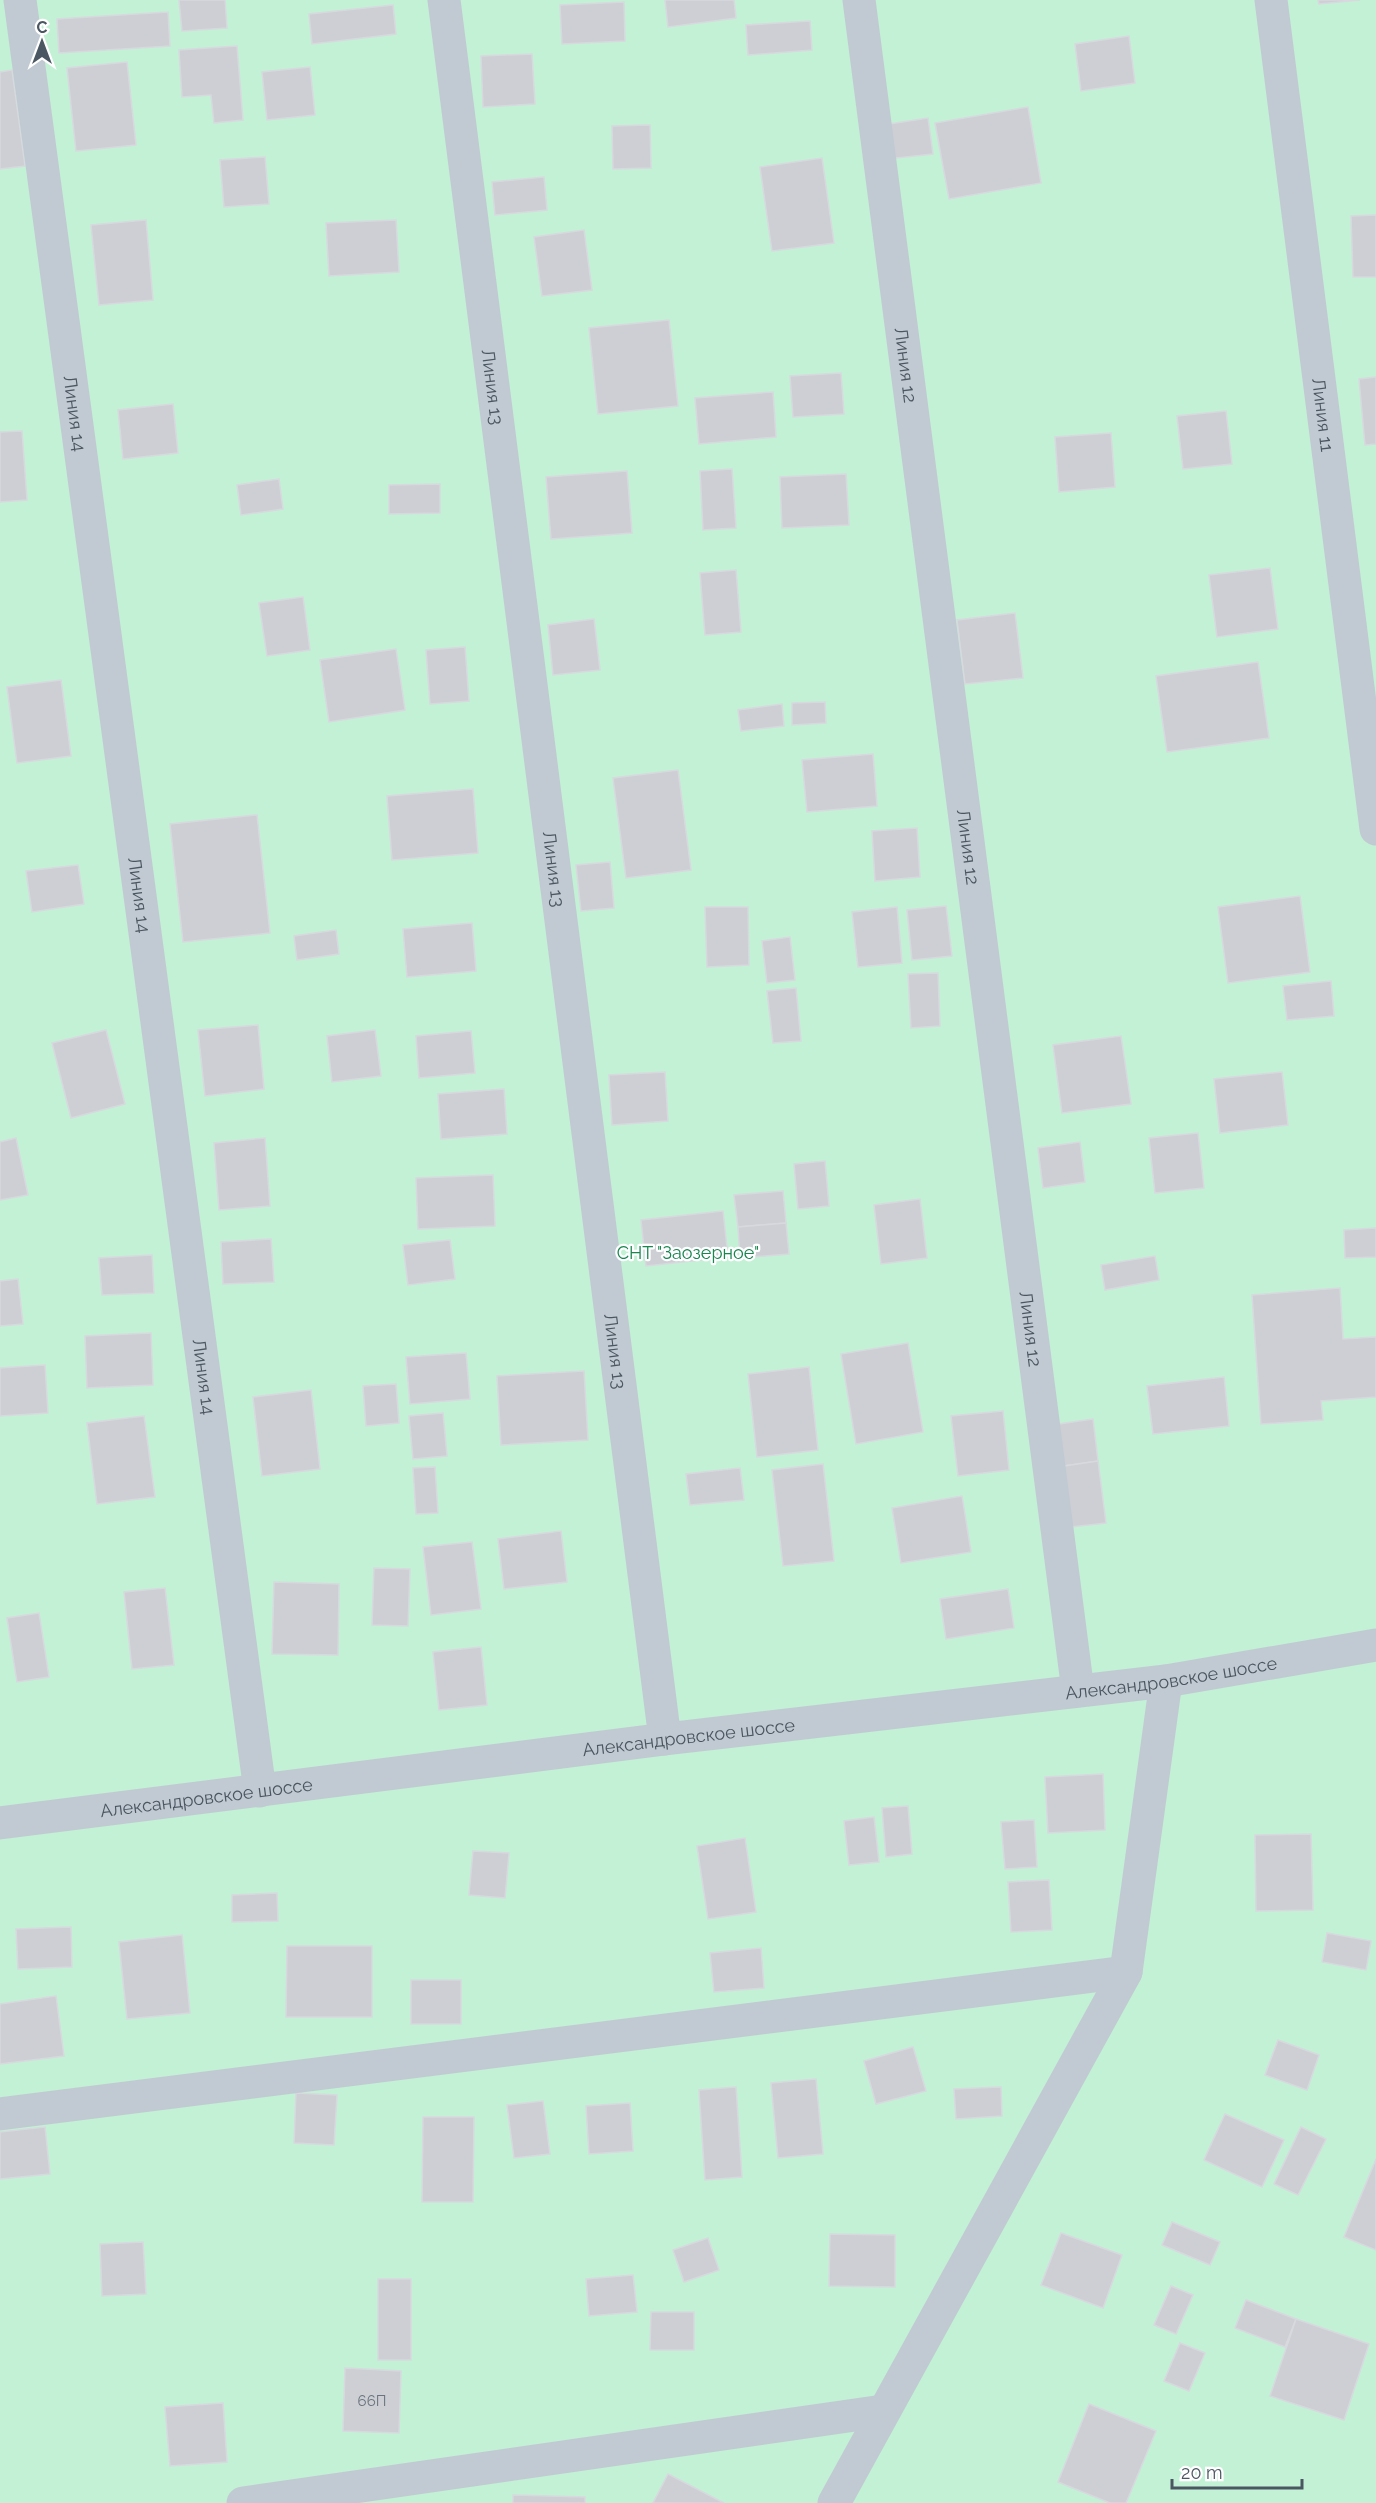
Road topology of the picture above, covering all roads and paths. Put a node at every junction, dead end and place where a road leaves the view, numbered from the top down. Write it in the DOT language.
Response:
graph roads {
  1 [pos="20,0"];
  2 [pos="444,0"];
  3 [pos="859,0"];
  4 [pos="1271,0"];
  5 [pos="1376,829"];
  6 [pos="1376,1645"];
  7 [pos="1166,1681"];
  8 [pos="1078,1691"];
  9 [pos="665,1738"];
  10 [pos="260,1791"];
  11 [pos="0,1823"];
  12 [pos="1126,1972"];
  13 [pos="0,2114"];
  14 [pos="883,2411"];
  15 [pos="243,2503"];
  16 [pos="834,2503"];
  1 -- 10 [label="street, Линия 14"];
  2 -- 9 [label="street, Линия 13"];
  3 -- 8 [label="street, Линия 12"];
  4 -- 5 [label="street, Линия 11"];
  6 -- 7 [label="street, Александровское шоссе"];
  7 -- 8 [label="street, Александровское шоссе"];
  7 -- 12 [label="street"];
  8 -- 9 [label="street, Александровское шоссе"];
  9 -- 10 [label="street, Александровское шоссе"];
  10 -- 11 [label="street, Александровское шоссе"];
  12 -- 13 [label="street"];
  12 -- 14 [label="street"];
  14 -- 15 [label="street"];
  14 -- 16 [label="street"];
}
